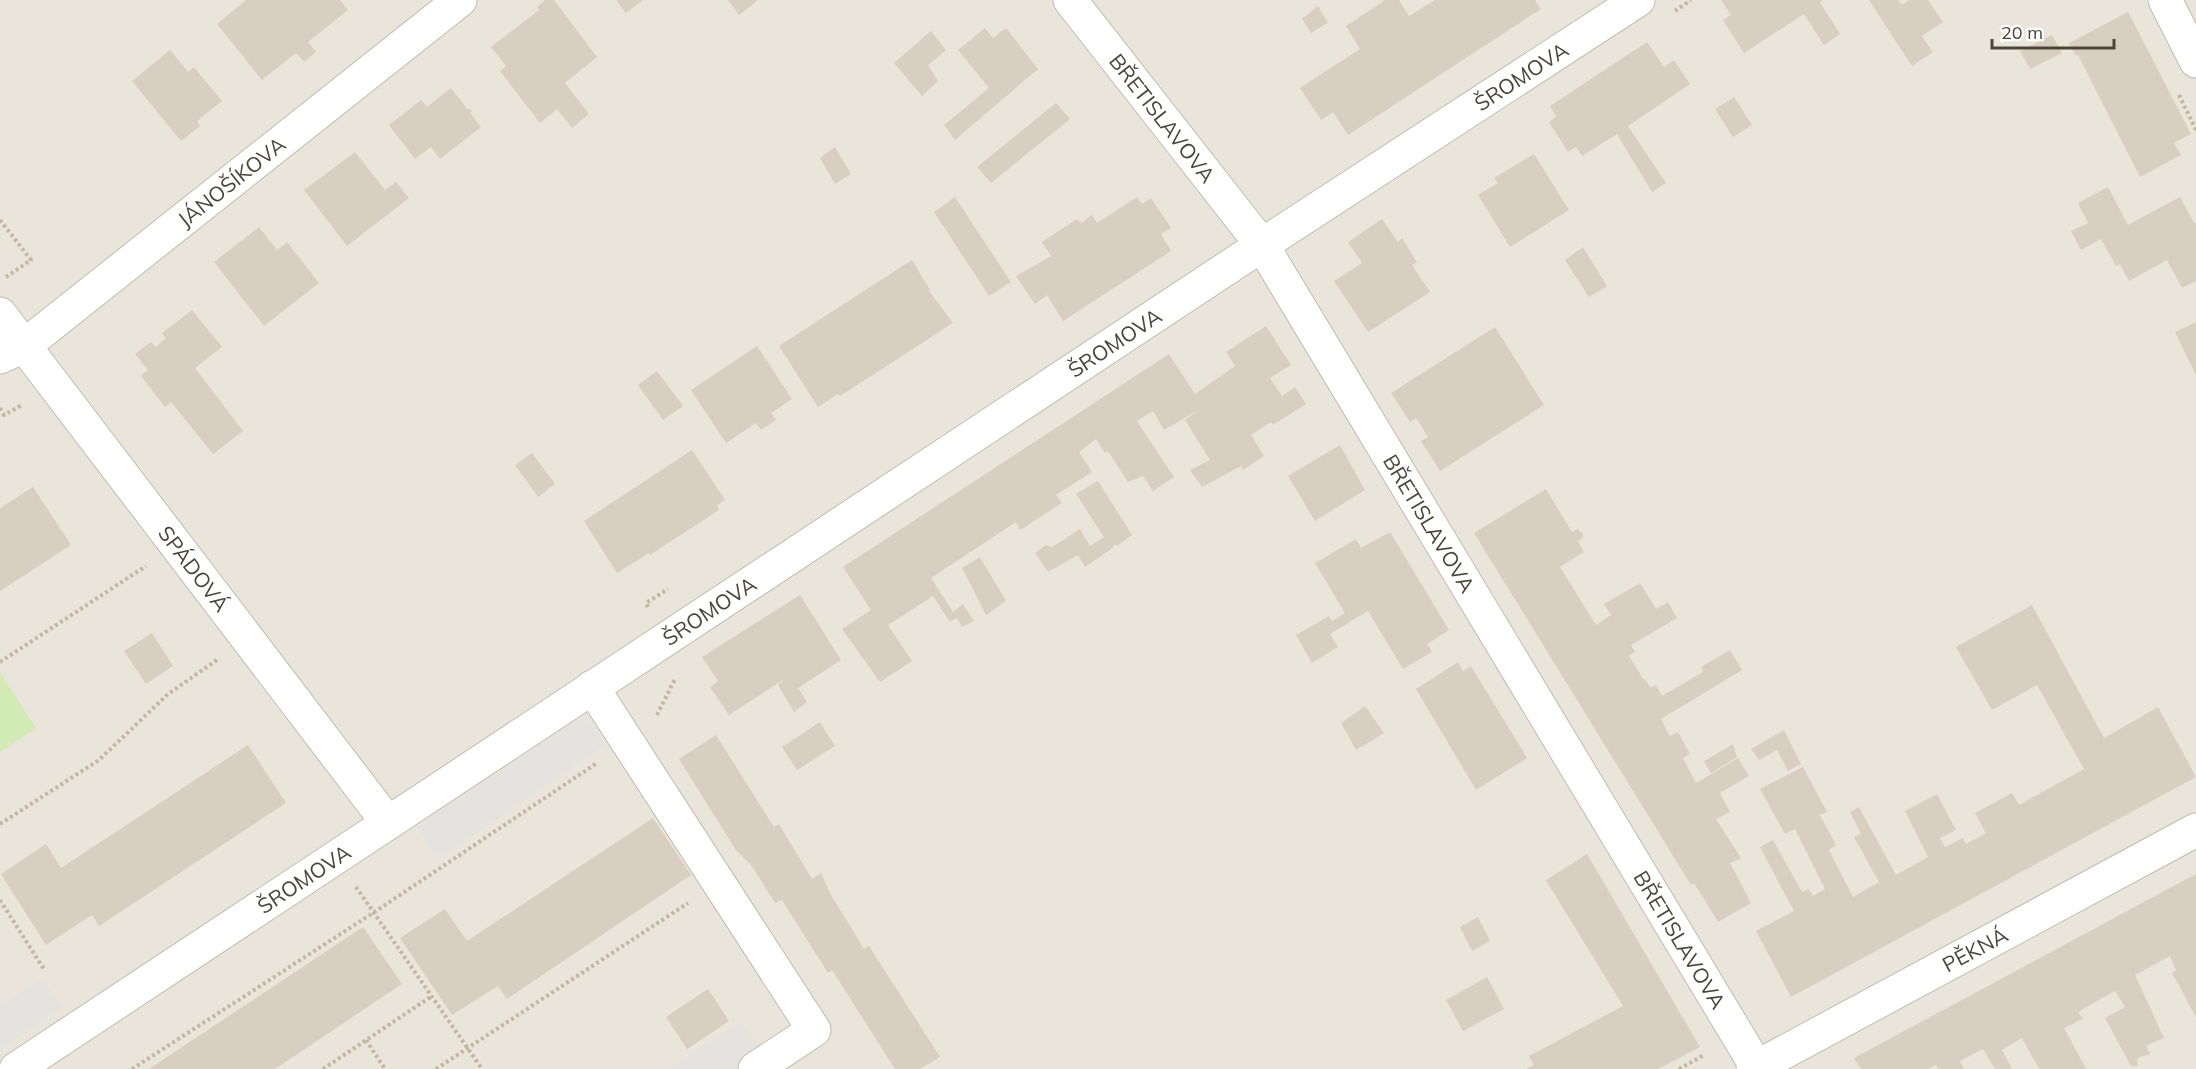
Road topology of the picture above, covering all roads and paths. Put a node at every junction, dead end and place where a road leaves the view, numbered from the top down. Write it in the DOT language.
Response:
graph roads {
  1 [pos="460,0"];
  2 [pos="1070,0"];
  3 [pos="1638,0"];
  4 [pos="2164,0"];
  5 [pos="2196,62"];
  6 [pos="0,220"];
  7 [pos="1262,245"];
  8 [pos="0,282"];
  9 [pos="0,314"];
  10 [pos="12,352"];
  11 [pos="177,546"];
  12 [pos="218,659"];
  13 [pos="0,662"];
  14 [pos="592,687"];
  15 [pos="605,757"];
  16 [pos="388,823"];
  17 [pos="0,824"];
  18 [pos="2196,830"];
  19 [pos="335,858"];
  20 [pos="697,897"];
  21 [pos="0,900"];
  22 [pos="374,913"];
  23 [pos="45,971"];
  24 [pos="432,996"];
  25 [pos="366,1040"];
  26 [pos="468,1048"];
  27 [pos="1756,1068"];
  28 [pos="16,1069"];
  29 [pos="132,1069"];
  30 [pos="323,1069"];
  31 [pos="385,1069"];
  32 [pos="436,1069"];
  33 [pos="482,1069"];
  34 [pos="755,1069"];
  1 -- 10 [label="street, JÁNOŠÍKOVA"];
  2 -- 7 [label="street, BŘETISLAVOVA"];
  3 -- 7 [label="street, ŠROMOVA"];
  4 -- 5 [label="street"];
  6 -- 8 [label="path"];
  7 -- 14 [label="street, ŠROMOVA"];
  7 -- 27 [label="street, BŘETISLAVOVA"];
  9 -- 10 [label="street, SPÁDOVÁ"];
  10 -- 11 [label="street, SPÁDOVÁ"];
  11 -- 13 [label="path"];
  11 -- 16 [label="street, SPÁDOVÁ"];
  12 -- 17 [label="path"];
  14 -- 16 [label="street, ŠROMOVA"];
  14 -- 34 [label="street"];
  15 -- 22 [label="path"];
  16 -- 19 [label="street, ŠROMOVA"];
  18 -- 27 [label="street, PĚKNÁ"];
  19 -- 22 [label="path"];
  19 -- 28 [label="street, ŠROMOVA"];
  20 -- 26 [label="path"];
  21 -- 23 [label="path"];
  22 -- 24 [label="path"];
  22 -- 29 [label="path"];
  24 -- 25 [label="path"];
  24 -- 26 [label="path"];
  25 -- 30 [label="path"];
  25 -- 31 [label="path"];
  26 -- 32 [label="path"];
  26 -- 33 [label="path"];
}
